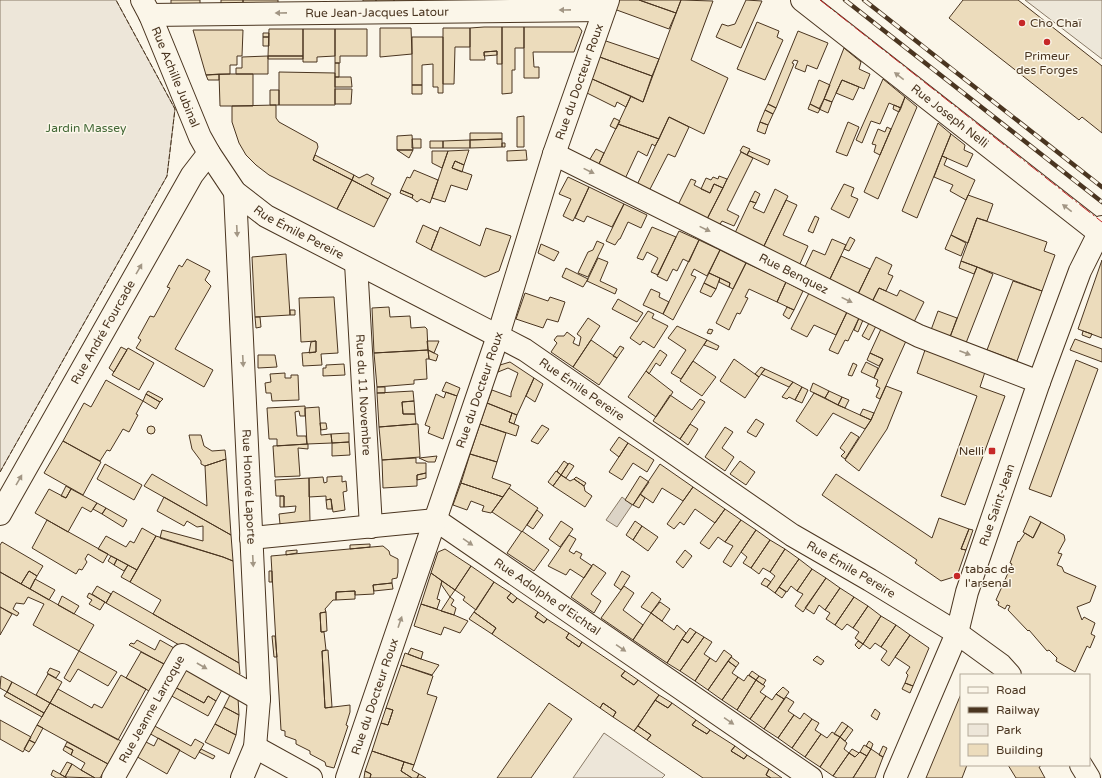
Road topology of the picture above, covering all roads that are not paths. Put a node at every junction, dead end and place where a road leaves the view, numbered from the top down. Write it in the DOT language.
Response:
graph roads {
  1 [pos="802,0"];
  2 [pos="606,5"];
  3 [pos="146,7"];
  4 [pos="209,153"];
  5 [pos="554,154"];
  6 [pos="235,192"];
  7 [pos="1100,229"];
  8 [pos="356,263"];
  9 [pos="498,336"];
  10 [pos="1039,382"];
  11 [pos="0,514"];
  12 [pos="436,520"];
  13 [pos="371,526"];
  14 [pos="252,538"];
  15 [pos="956,633"];
  16 [pos="1009,674"];
  17 [pos="260,699"];
  18 [pos="255,747"];
  19 [pos="1082,766"];
  20 [pos="113,778"];
  21 [pos="242,778"];
  22 [pos="256,778"];
  23 [pos="311,778"];
  24 [pos="347,778"];
  25 [pos="812,778"];
  26 [pos="895,778"];
  27 [pos="1090,778"];
  7 -- 1 [label="street, Rue Joseph Nelli, one-way"];
  2 -- 3 [label="street, Rue Jean-Jacques Latour, one-way"];
  2 -- 5 [label="street, Rue du Docteur Roux"];
  3 -- 4 [label="street, Rue Achille Jubinal"];
  4 -- 6 [label="street, Rue Émile Pereire"];
  11 -- 4 [label="street, Rue André Fourcade, one-way"];
  5 -- 9 [label="street, Rue du Docteur Roux"];
  5 -- 10 [label="street, Rue Benquez, one-way"];
  6 -- 8 [label="street, Rue Émile Pereire"];
  6 -- 14 [label="street, Rue Honoré Laporte, one-way"];
  7 -- 10 [label="street, Rue Saint-Jean"];
  8 -- 9 [label="street, Rue Émile Pereire"];
  8 -- 13 [label="street, Rue du 11 Novembre"];
  9 -- 12 [label="street, Rue du Docteur Roux"];
  9 -- 15 [label="street, Rue Émile Pereire"];
  10 -- 15 [label="street, Rue Saint-Jean"];
  12 -- 13 [label="street"];
  24 -- 12 [label="street, Rue du Docteur Roux, one-way"];
  12 -- 25 [label="street, Rue Adolphe d'Eichtal, one-way"];
  13 -- 14 [label="street"];
  14 -- 17 [label="street, Rue Honoré Laporte, one-way"];
  15 -- 16 [label="street, Rue Émile Pereire"];
  15 -- 26 [label="street, Rue Saint-Jean"];
  17 -- 18 [label="street, Rue Honoré Laporte"];
  20 -- 17 [label="street, Rue Jeanne Larroque, one-way"];
  18 -- 21 [label="street, Rue Honoré Laporte"];
  18 -- 22 [label="street"];
  18 -- 23 [label="street"];
  19 -- 27 [label="street"];
}
